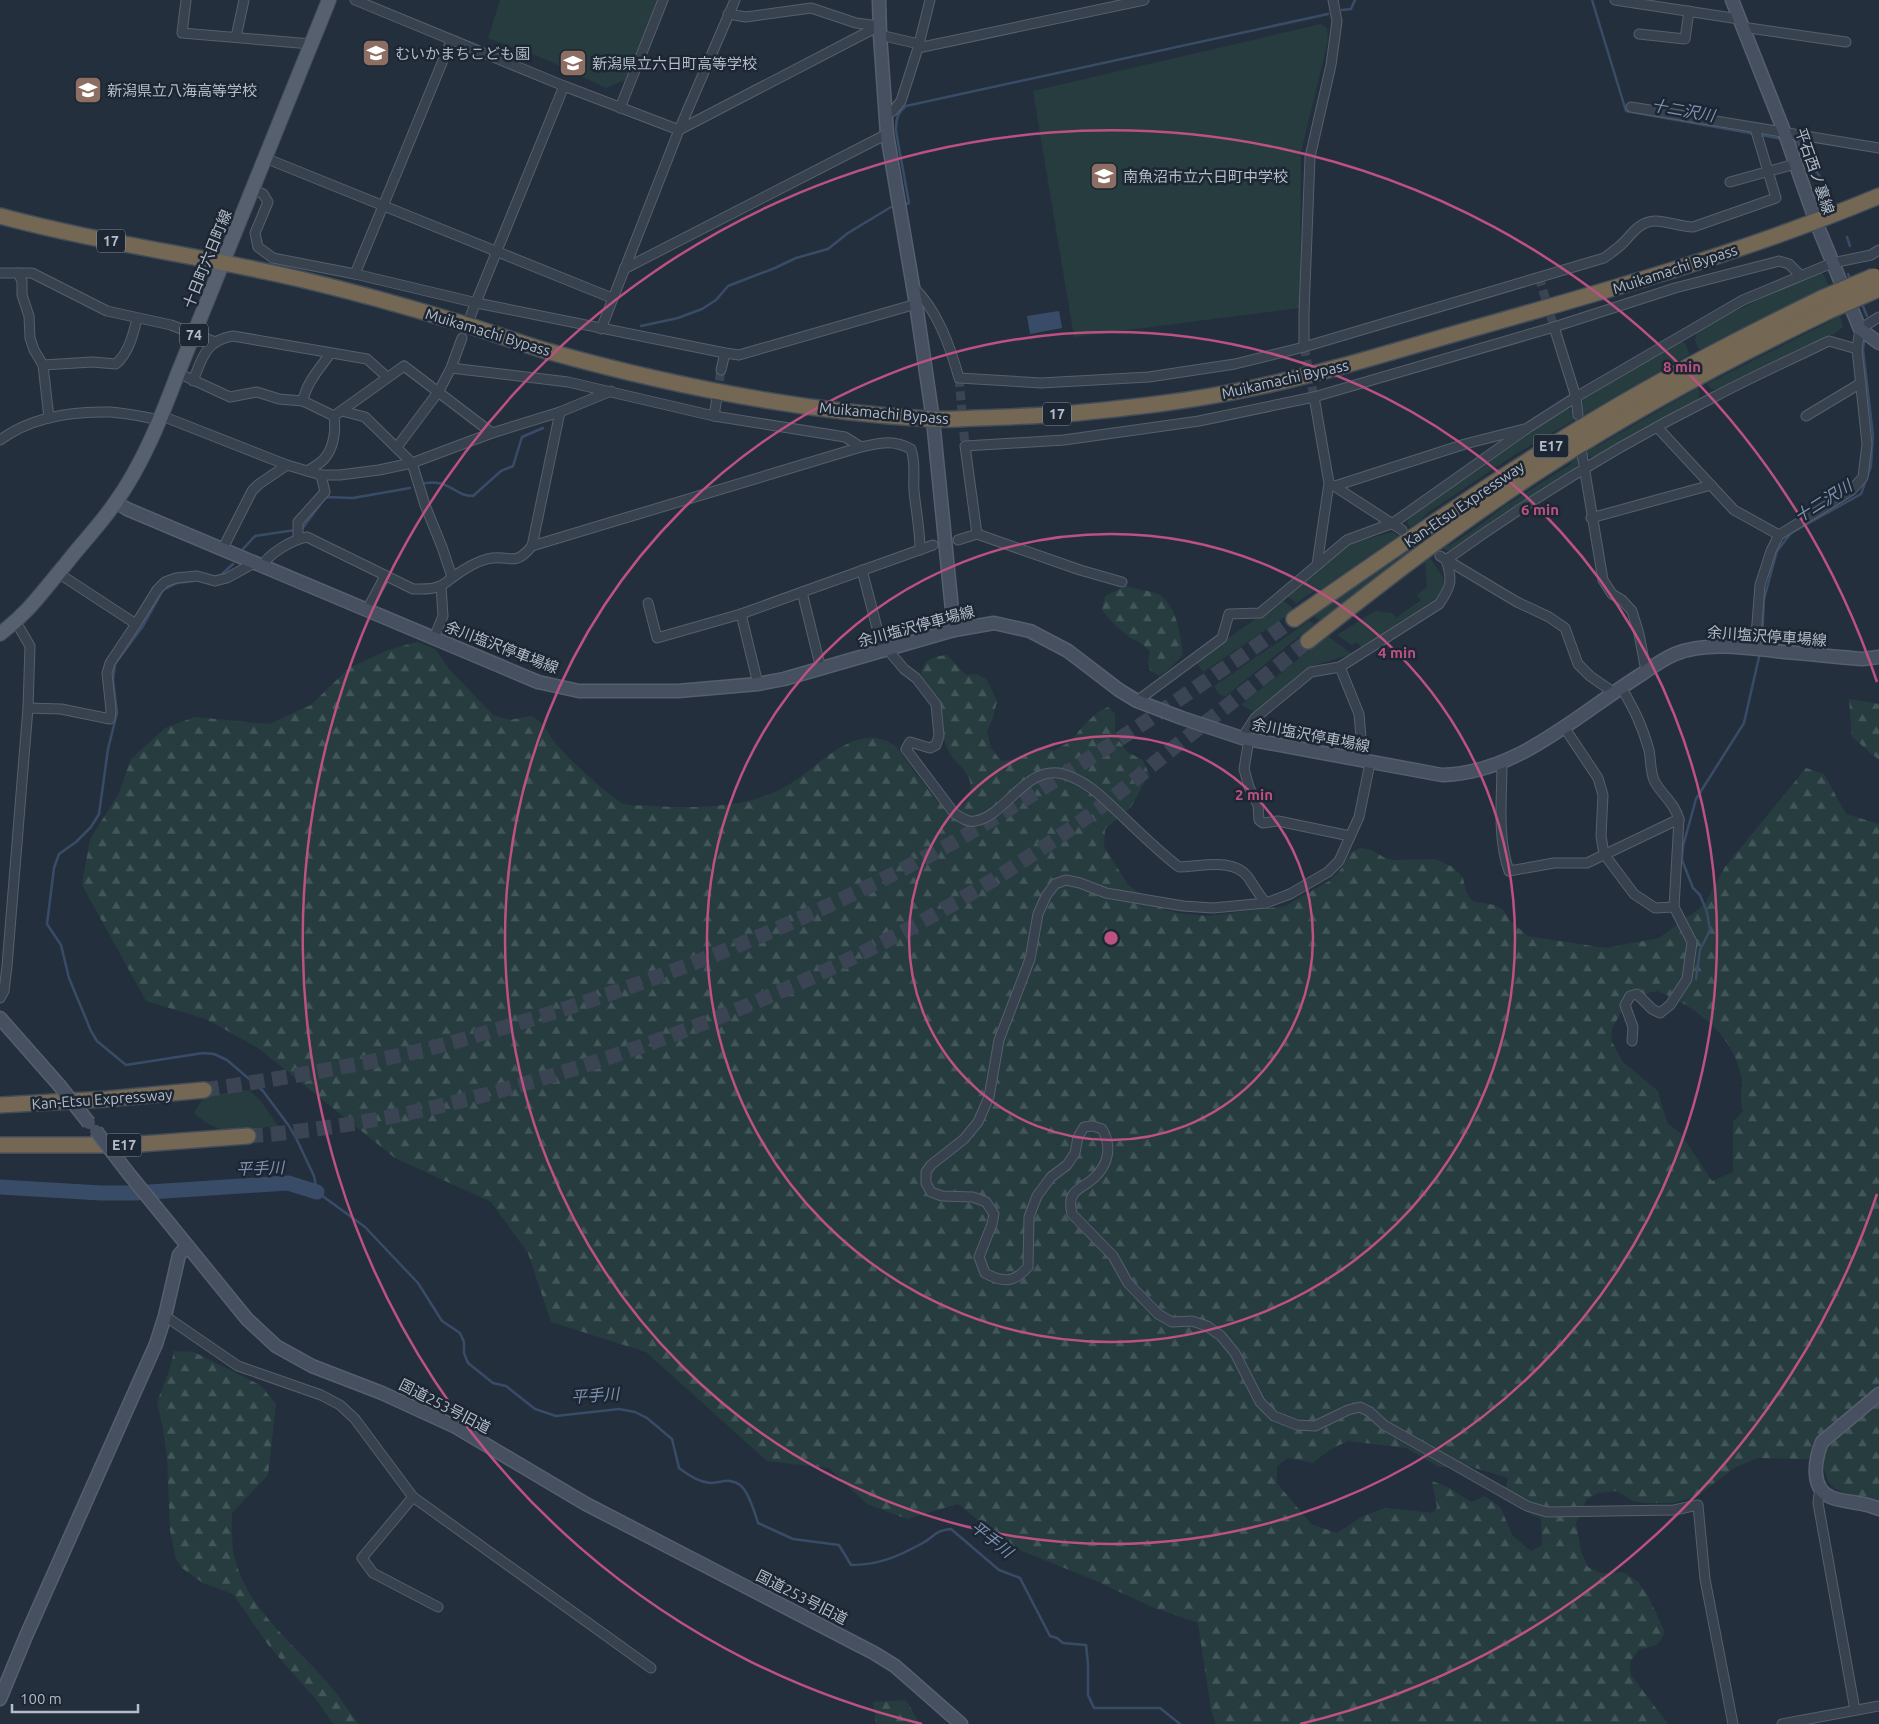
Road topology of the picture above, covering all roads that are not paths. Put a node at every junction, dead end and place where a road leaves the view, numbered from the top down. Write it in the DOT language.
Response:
graph roads {
  1 [pos="186,0"];
  2 [pos="244,0"];
  3 [pos="329,0"];
  4 [pos="355,0"];
  5 [pos="663,0"];
  6 [pos="735,0"];
  7 [pos="879,0"];
  8 [pos="930,0"];
  9 [pos="1144,0"];
  10 [pos="1333,0"];
  11 [pos="1615,0"];
  12 [pos="1732,0"];
  13 [pos="811,4"];
  14 [pos="1690,11"];
  15 [pos="728,14"];
  16 [pos="1741,22"];
  17 [pos="880,30"];
  18 [pos="1639,34"];
  19 [pos="236,37"];
  20 [pos="451,40"];
  21 [pos="1846,42"];
  22 [pos="312,44"];
  23 [pos="918,46"];
  24 [pos="564,86"];
  25 [pos="1631,107"];
  26 [pos="620,108"];
  27 [pos="885,115"];
  28 [pos="1755,128"];
  29 [pos="679,130"];
  30 [pos="1784,131"];
  31 [pos="887,134"];
  32 [pos="1879,148"];
  33 [pos="265,158"];
  34 [pos="1795,164"];
  35 [pos="1768,172"];
  36 [pos="1730,182"];
  37 [pos="253,189"];
  38 [pos="1879,196"];
  39 [pos="383,207"];
  40 [pos="0,216"];
  41 [pos="1816,222"];
  42 [pos="1879,250"];
  43 [pos="497,252"];
  44 [pos="223,262"];
  45 [pos="1832,262"];
  46 [pos="624,269"];
  47 [pos="18,273"];
  48 [pos="0,274"];
  49 [pos="355,274"];
  50 [pos="1800,275"];
  51 [pos="1877,280"];
  52 [pos="913,286"];
  53 [pos="612,298"];
  54 [pos="477,304"];
  55 [pos="916,304"];
  56 [pos="1826,305"];
  57 [pos="470,317"];
  58 [pos="1879,317"];
  59 [pos="137,319"];
  60 [pos="1554,327"];
  61 [pos="601,329"];
  62 [pos="1860,329"];
  63 [pos="194,333"];
  64 [pos="462,338"];
  65 [pos="215,342"];
  66 [pos="1879,344"];
  67 [pos="1304,348"];
  68 [pos="1857,350"];
  69 [pos="726,353"];
  70 [pos="330,354"];
  71 [pos="44,365"];
  72 [pos="451,368"];
  73 [pos="721,370"];
  74 [pos="178,373"];
  75 [pos="387,377"];
  76 [pos="192,381"];
  77 [pos="1861,383"];
  78 [pos="611,391"];
  79 [pos="439,392"];
  80 [pos="717,397"];
  81 [pos="1576,397"];
  82 [pos="1314,398"];
  83 [pos="303,401"];
  84 [pos="560,412"];
  85 [pos="338,414"];
  86 [pos="1578,414"];
  87 [pos="714,416"];
  88 [pos="1806,416"];
  89 [pos="49,418"];
  90 [pos="161,418"];
  91 [pos="933,420"];
  92 [pos="1529,427"];
  93 [pos="1657,427"];
  94 [pos="492,433"];
  95 [pos="0,440"];
  96 [pos="396,447"];
  97 [pos="861,447"];
  98 [pos="1582,454"];
  99 [pos="412,463"];
  100 [pos="287,465"];
  101 [pos="1584,468"];
  102 [pos="307,471"];
  103 [pos="321,475"];
  104 [pos="1332,484"];
  105 [pos="1711,485"];
  106 [pos="116,502"];
  107 [pos="1591,518"];
  108 [pos="1393,523"];
  109 [pos="1402,530"];
  110 [pos="977,534"];
  111 [pos="1779,535"];
  112 [pos="298,539"];
  113 [pos="958,540"];
  114 [pos="933,545"];
  115 [pos="532,546"];
  116 [pos="222,550"];
  117 [pos="920,550"];
  118 [pos="1443,558"];
  119 [pos="258,565"];
  120 [pos="1316,565"];
  121 [pos="862,570"];
  122 [pos="58,573"];
  123 [pos="385,576"];
  124 [pos="452,577"];
  125 [pos="1122,582"];
  126 [pos="441,586"];
  127 [pos="802,592"];
  128 [pos="648,603"];
  129 [pos="367,610"];
  130 [pos="741,614"];
  131 [pos="1294,619"];
  132 [pos="16,622"];
  133 [pos="136,624"];
  134 [pos="954,630"];
  135 [pos="0,634"];
  136 [pos="434,638"];
  137 [pos="1308,641"];
  138 [pos="1755,649"];
  139 [pos="886,651"];
  140 [pos="1879,657"];
  141 [pos="1340,667"];
  142 [pos="821,669"];
  143 [pos="1646,671"];
  144 [pos="758,684"];
  145 [pos="1617,689"];
  146 [pos="1137,701"];
  147 [pos="28,708"];
  148 [pos="1564,727"];
  149 [pos="1246,739"];
  150 [pos="1367,762"];
  151 [pos="1502,763"];
  152 [pos="1679,819"];
  153 [pos="1350,836"];
  154 [pos="1604,854"];
  155 [pos="1266,904"];
  156 [pos="1674,907"];
  157 [pos="0,998"];
  158 [pos="0,1018"];
  159 [pos="1632,1041"];
  160 [pos="204,1090"];
  161 [pos="0,1105"];
  162 [pos="248,1136"];
  163 [pos="0,1145"];
  164 [pos="187,1246"];
  165 [pos="165,1316"];
  166 [pos="1879,1394"];
  167 [pos="1820,1487"];
  168 [pos="414,1497"];
  169 [pos="1879,1509"];
  170 [pos="438,1607"];
  171 [pos="651,1668"];
  172 [pos="0,1698"];
  173 [pos="1879,1706"];
  174 [pos="1855,1710"];
  175 [pos="961,1724"];
  176 [pos="1733,1724"];
  177 [pos="1782,1724"];
  1 -- 19 [label="street"];
  2 -- 19 [label="street"];
  3 -- 22 [label="main road, 十日町六日町線 / 74"];
  4 -- 20 [label="street"];
  5 -- 26 [label="street"];
  6 -- 15 [label="street"];
  7 -- 17 [label="main road"];
  8 -- 23 [label="street"];
  9 -- 23 [label="street"];
  10 -- 67 [label="street"];
  11 -- 14 [label="street"];
  12 -- 16 [label="main road, 平石西ノ裏線"];
  13 -- 15 [label="street"];
  13 -- 17 [label="street"];
  14 -- 16 [label="street"];
  14 -- 18 [label="street"];
  15 -- 29 [label="street"];
  16 -- 21 [label="street"];
  16 -- 30 [label="main road, 平石西ノ裏線"];
  17 -- 23 [label="street"];
  17 -- 27 [label="main road"];
  17 -- 29 [label="street"];
  19 -- 22 [label="street"];
  20 -- 24 [label="street"];
  20 -- 39 [label="street"];
  22 -- 33 [label="main road, 十日町六日町線 / 74"];
  23 -- 27 [label="street"];
  24 -- 26 [label="street"];
  24 -- 43 [label="street"];
  25 -- 28 [label="street"];
  26 -- 29 [label="street"];
  27 -- 31 [label="main road"];
  28 -- 30 [label="street"];
  28 -- 35 [label="street"];
  29 -- 46 [label="street"];
  30 -- 32 [label="street"];
  30 -- 34 [label="main road, 平石西ノ裏線"];
  31 -- 46 [label="street"];
  31 -- 52 [label="main road"];
  33 -- 37 [label="main road, 十日町六日町線 / 74"];
  33 -- 39 [label="street"];
  34 -- 35 [label="street"];
  34 -- 41 [label="main road, 平石西ノ裏線"];
  35 -- 36 [label="street"];
  35 -- 67 [label="street"];
  37 -- 44 [label="main road, 十日町六日町線 / 74"];
  37 -- 49 [label="street"];
  38 -- 41 [label="highway, Muikamachi Bypass / 17"];
  39 -- 43 [label="street"];
  39 -- 49 [label="street"];
  40 -- 44 [label="highway, Muikamachi Bypass / 17"];
  41 -- 45 [label="main road, 平石西ノ裏線"];
  41 -- 91 [label="highway, Muikamachi Bypass / 17"];
  42 -- 45 [label="street"];
  43 -- 53 [label="street"];
  43 -- 54 [label="street"];
  44 -- 63 [label="main road, 十日町六日町線 / 74"];
  44 -- 91 [label="highway, Muikamachi Bypass / 17"];
  45 -- 50 [label="street"];
  45 -- 62 [label="main road, 平石西ノ裏線"];
  46 -- 53 [label="street"];
  47 -- 48 [label="street"];
  47 -- 59 [label="street"];
  47 -- 71 [label="street"];
  49 -- 54 [label="street"];
  50 -- 60 [label="street"];
  50 -- 81 [label="street"];
  51 -- 56 [label="highway, Kan-Etsu Expressway / E17, bridge"];
  52 -- 55 [label="main road"];
  52 -- 67 [label="street"];
  53 -- 61 [label="street"];
  54 -- 57 [label="street"];
  54 -- 61 [label="street"];
  55 -- 69 [label="street"];
  55 -- 91 [label="main road"];
  56 -- 131 [label="highway, Kan-Etsu Expressway / E17"];
  56 -- 137 [label="highway, Kan-Etsu Expressway / E17"];
  58 -- 62 [label="street"];
  59 -- 63 [label="street"];
  59 -- 71 [label="street"];
  60 -- 81 [label="street"];
  60 -- 82 [label="street"];
  61 -- 69 [label="street"];
  62 -- 66 [label="main road, 平石西ノ裏線"];
  62 -- 68 [label="street"];
  63 -- 65 [label="street"];
  63 -- 74 [label="main road, 十日町六日町線 / 74"];
  64 -- 72 [label="street"];
  65 -- 70 [label="street"];
  65 -- 76 [label="street"];
  68 -- 77 [label="street"];
  68 -- 93 [label="street"];
  69 -- 73 [label="street"];
  70 -- 75 [label="street"];
  70 -- 83 [label="street"];
  71 -- 89 [label="street"];
  72 -- 78 [label="street"];
  72 -- 79 [label="street"];
  74 -- 76 [label="street"];
  74 -- 90 [label="main road, 十日町六日町線 / 74"];
  75 -- 79 [label="street"];
  75 -- 85 [label="street"];
  76 -- 83 [label="street"];
  77 -- 88 [label="street"];
  77 -- 111 [label="street"];
  78 -- 84 [label="street"];
  78 -- 87 [label="street"];
  79 -- 94 [label="street"];
  79 -- 96 [label="street"];
  80 -- 87 [label="street"];
  81 -- 86 [label="street"];
  81 -- 92 [label="street"];
  82 -- 104 [label="street"];
  82 -- 110 [label="street"];
  83 -- 85 [label="street"];
  84 -- 94 [label="street"];
  84 -- 115 [label="street"];
  85 -- 96 [label="street"];
  85 -- 102 [label="street"];
  87 -- 97 [label="street"];
  89 -- 90 [label="street"];
  89 -- 95 [label="street"];
  90 -- 100 [label="street"];
  90 -- 106 [label="main road, 十日町六日町線 / 74"];
  91 -- 134 [label="main road"];
  92 -- 104 [label="street"];
  92 -- 108 [label="street"];
  93 -- 101 [label="street"];
  93 -- 105 [label="street"];
  94 -- 99 [label="street"];
  96 -- 99 [label="street"];
  97 -- 115 [label="street"];
  97 -- 117 [label="street"];
  98 -- 101 [label="street"];
  99 -- 103 [label="street"];
  99 -- 124 [label="street"];
  100 -- 102 [label="street"];
  100 -- 116 [label="street"];
  101 -- 107 [label="street"];
  101 -- 118 [label="street"];
  102 -- 103 [label="street"];
  103 -- 112 [label="street"];
  104 -- 108 [label="street"];
  104 -- 120 [label="street"];
  105 -- 107 [label="street"];
  105 -- 111 [label="street"];
  106 -- 116 [label="main road, 余川塩沢停車場線"];
  106 -- 122 [label="main road, 十日町六日町線 / 74"];
  107 -- 143 [label="street"];
  108 -- 109 [label="street"];
  108 -- 120 [label="street"];
  110 -- 113 [label="street"];
  110 -- 125 [label="street"];
  111 -- 138 [label="street"];
  112 -- 119 [label="street"];
  112 -- 123 [label="street"];
  114 -- 117 [label="street"];
  115 -- 124 [label="street"];
  116 -- 119 [label="main road, 余川塩沢停車場線"];
  117 -- 121 [label="street"];
  118 -- 141 [label="street"];
  118 -- 145 [label="street"];
  119 -- 129 [label="main road, 余川塩沢停車場線"];
  119 -- 133 [label="street"];
  120 -- 146 [label="street"];
  121 -- 127 [label="street"];
  121 -- 139 [label="street"];
  122 -- 132 [label="main road, 十日町六日町線 / 74"];
  122 -- 133 [label="street"];
  123 -- 126 [label="street"];
  123 -- 129 [label="street"];
  124 -- 126 [label="street"];
  126 -- 136 [label="street"];
  127 -- 130 [label="street"];
  127 -- 142 [label="street"];
  128 -- 130 [label="street"];
  129 -- 136 [label="main road, 余川塩沢停車場線"];
  130 -- 144 [label="street"];
  132 -- 135 [label="main road, 十日町六日町線 / 74"];
  132 -- 147 [label="street"];
  133 -- 147 [label="street"];
  134 -- 139 [label="main road, 余川塩沢停車場線"];
  134 -- 146 [label="main road, 余川塩沢停車場線"];
  136 -- 144 [label="main road, 余川塩沢停車場線"];
  138 -- 140 [label="main road, 余川塩沢停車場線"];
  138 -- 143 [label="main road, 余川塩沢停車場線"];
  139 -- 142 [label="main road, 余川塩沢停車場線"];
  139 -- 155 [label="street"];
  141 -- 149 [label="street"];
  141 -- 150 [label="street"];
  142 -- 144 [label="main road, 余川塩沢停車場線"];
  143 -- 145 [label="main road, 余川塩沢停車場線"];
  145 -- 148 [label="main road, 余川塩沢停車場線"];
  145 -- 152 [label="street"];
  146 -- 149 [label="main road, 余川塩沢停車場線"];
  147 -- 157 [label="street"];
  148 -- 151 [label="main road, 余川塩沢停車場線"];
  148 -- 154 [label="street"];
  149 -- 150 [label="main road, 余川塩沢停車場線"];
  149 -- 153 [label="street"];
  150 -- 151 [label="main road, 余川塩沢停車場線"];
  150 -- 153 [label="street"];
  151 -- 154 [label="street"];
  152 -- 154 [label="street"];
  152 -- 156 [label="street"];
  153 -- 155 [label="street"];
  154 -- 156 [label="street"];
  155 -- 176 [label="street"];
  156 -- 159 [label="street"];
  158 -- 164 [label="main road, 国道253号旧道, bridge"];
  160 -- 161 [label="highway, Kan-Etsu Expressway"];
  162 -- 163 [label="highway, E17"];
  164 -- 165 [label="main road"];
  164 -- 175 [label="main road, 国道253号旧道"];
  165 -- 168 [label="street"];
  165 -- 172 [label="main road"];
  166 -- 167 [label="main road"];
  167 -- 169 [label="main road"];
  167 -- 174 [label="street"];
  168 -- 170 [label="street"];
  168 -- 171 [label="street"];
  173 -- 174 [label="street"];
  174 -- 177 [label="street"];
}
